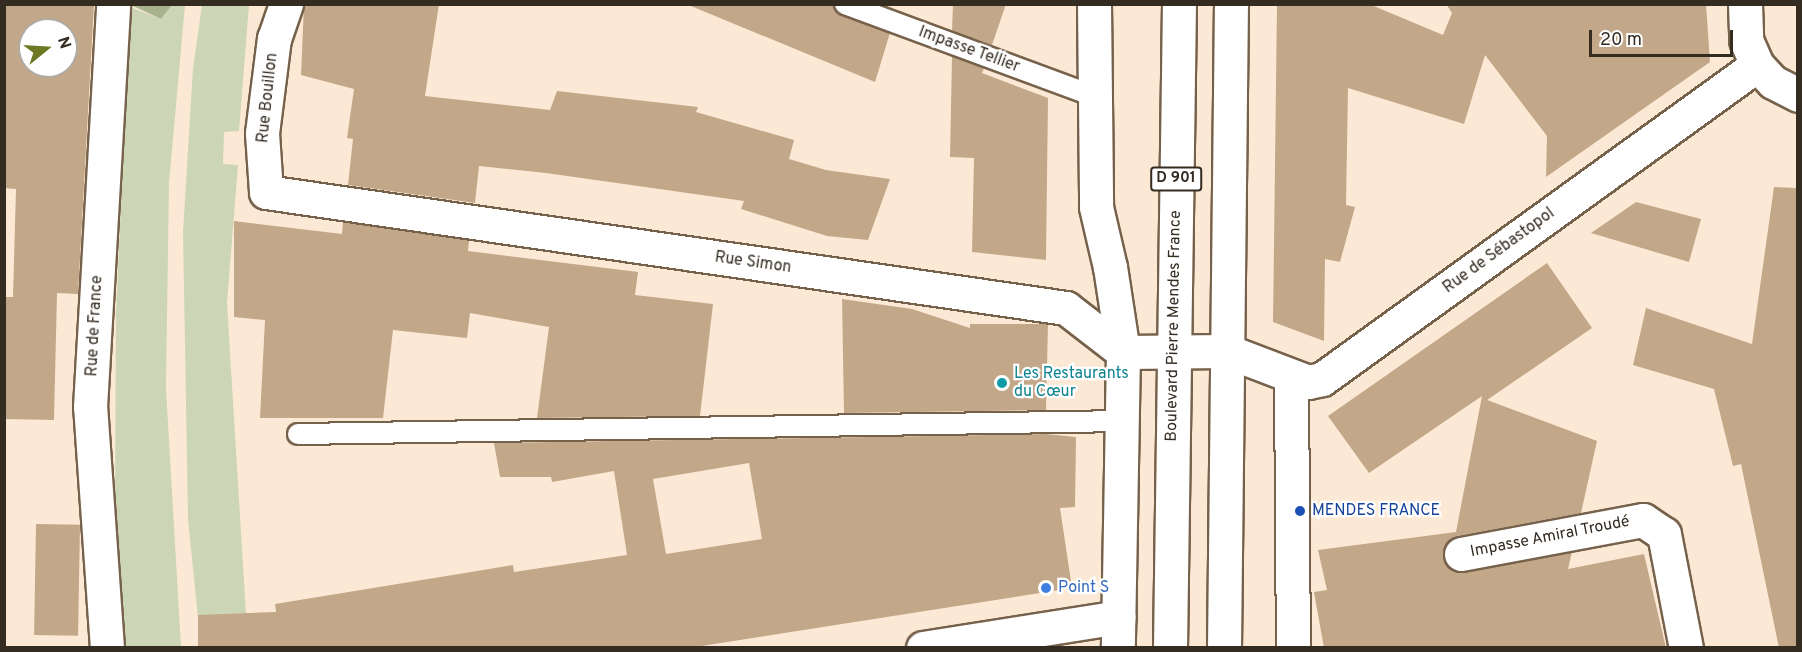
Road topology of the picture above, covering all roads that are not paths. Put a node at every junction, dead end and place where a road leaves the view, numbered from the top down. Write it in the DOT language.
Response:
graph roads {
  1 [pos="113,4"];
  2 [pos="286,4"];
  3 [pos="845,4"];
  4 [pos="1094,4"];
  5 [pos="1179,4"];
  6 [pos="1231,4"];
  7 [pos="1745,4"];
  8 [pos="1757,65"];
  9 [pos="1797,95"];
  10 [pos="1094,96"];
  11 [pos="266,192"];
  12 [pos="1227,351"];
  13 [pos="1123,352"];
  14 [pos="1174,354"];
  15 [pos="1291,376"];
  16 [pos="1123,421"];
  17 [pos="298,434"];
  18 [pos="1461,554"];
  19 [pos="1119,632"];
  20 [pos="107,648"];
  21 [pos="923,648"];
  22 [pos="1170,648"];
  23 [pos="1224,648"];
  24 [pos="1293,648"];
  25 [pos="1686,648"];
  1 -- 20 [label="street, Rue de France"];
  2 -- 11 [label="street, Rue Bouillon"];
  3 -- 10 [label="lane, Impasse Tellier"];
  4 -- 10 [label="street"];
  5 -- 14 [label="street, Boulevard Pierre Mendes France / D 901"];
  6 -- 12 [label="street"];
  7 -- 8 [label="street"];
  8 -- 9 [label="street"];
  8 -- 15 [label="street, Rue de Sébastopol"];
  10 -- 13 [label="street"];
  11 -- 13 [label="street, Rue Simon"];
  12 -- 14 [label="street"];
  12 -- 15 [label="street, Rue de Sébastopol"];
  12 -- 23 [label="street"];
  13 -- 14 [label="street"];
  13 -- 16 [label="street"];
  14 -- 22 [label="street, Boulevard Pierre Mendes France / D 901"];
  15 -- 24 [label="street"];
  16 -- 17 [label="lane"];
  16 -- 19 [label="street"];
  18 -- 25 [label="street, Impasse Amiral Troudé"];
  19 -- 21 [label="street"];
}
